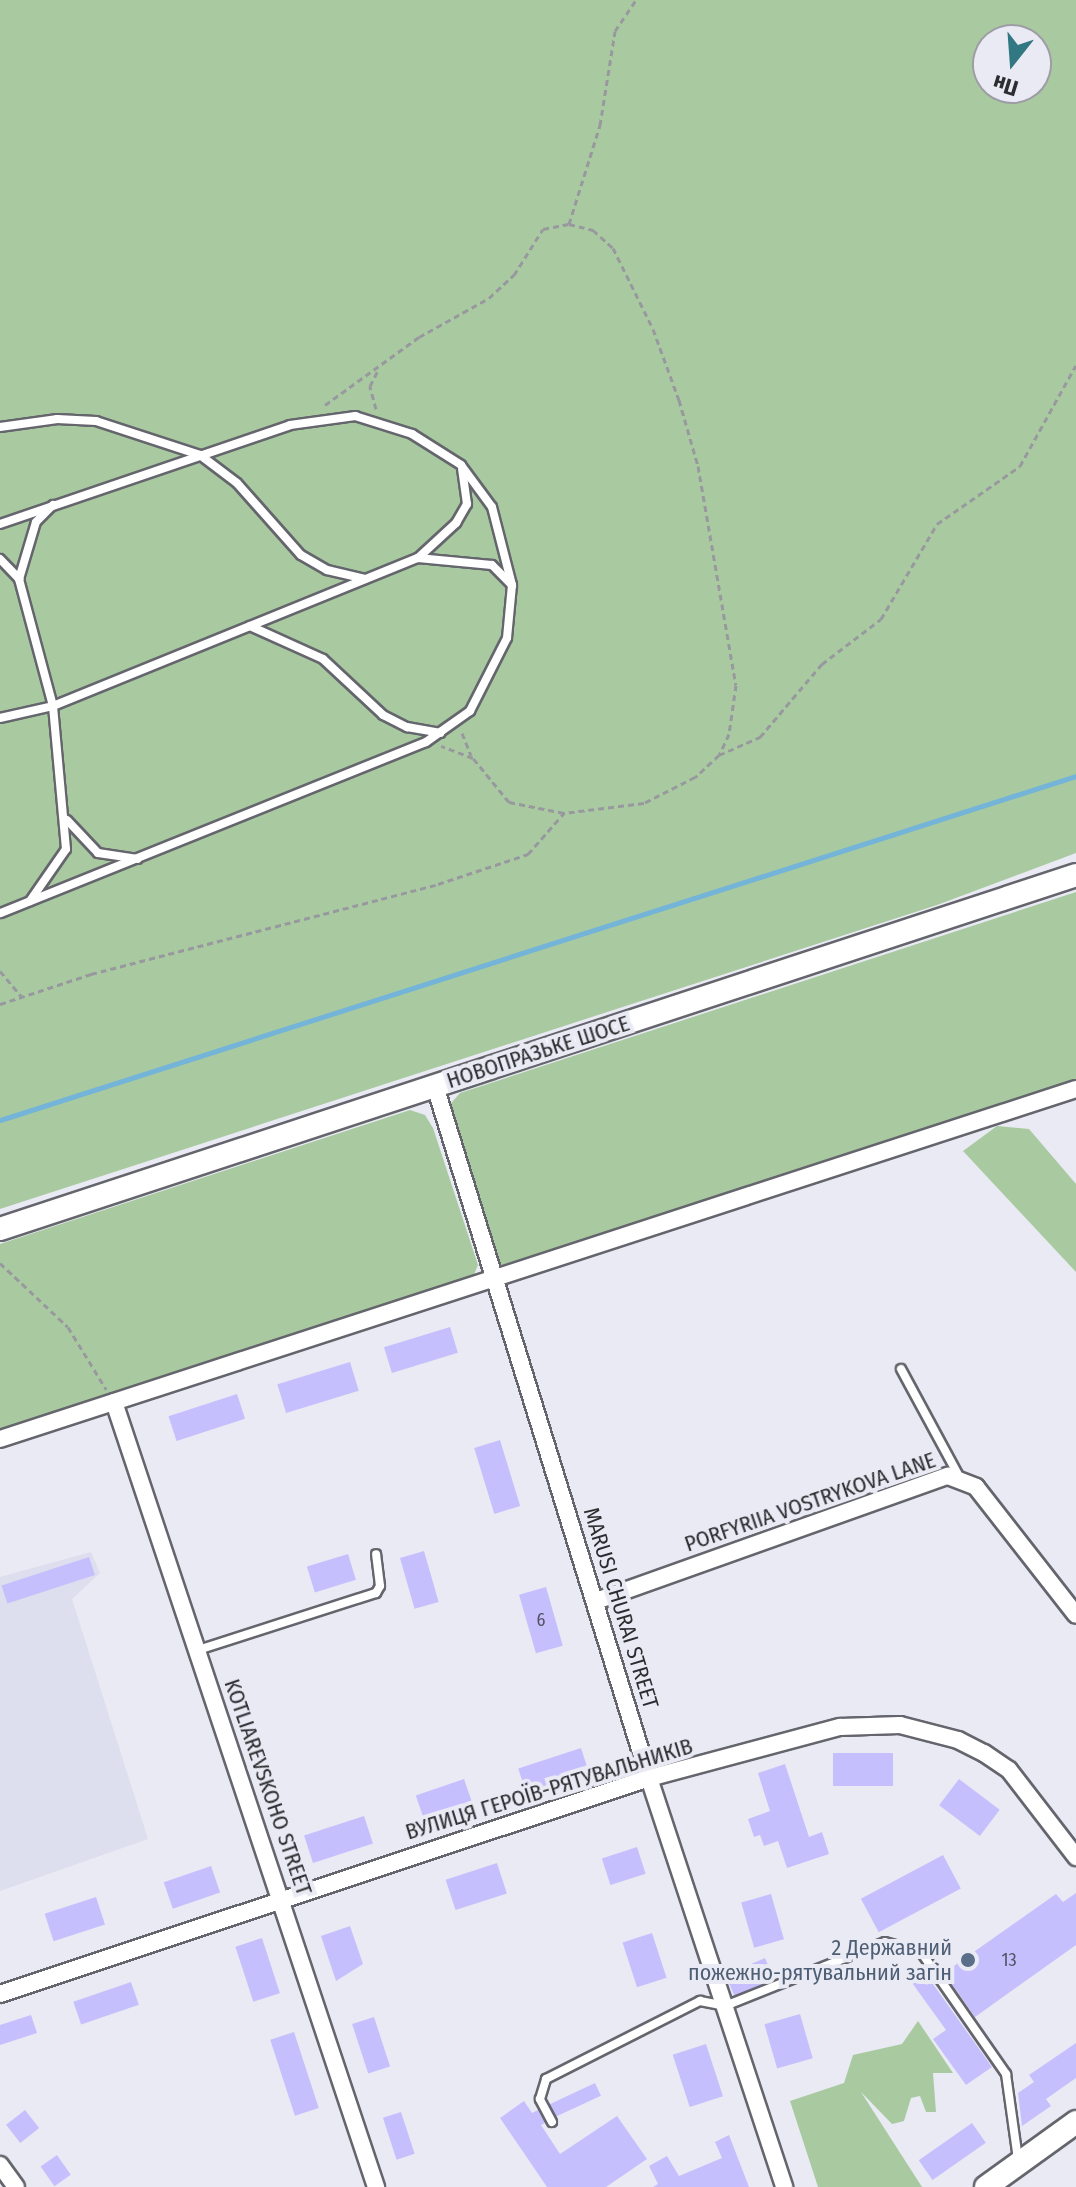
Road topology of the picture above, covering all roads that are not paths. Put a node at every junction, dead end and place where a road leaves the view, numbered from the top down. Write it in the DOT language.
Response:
graph roads {
  1 [pos="0,427"];
  2 [pos="200,455"];
  3 [pos="461,465"];
  4 [pos="56,502"];
  5 [pos="0,524"];
  6 [pos="418,558"];
  7 [pos="0,559"];
  8 [pos="19,579"];
  9 [pos="366,579"];
  10 [pos="512,585"];
  11 [pos="250,626"];
  12 [pos="53,706"];
  13 [pos="0,718"];
  14 [pos="440,733"];
  15 [pos="67,819"];
  16 [pos="139,860"];
  17 [pos="1076,875"];
  18 [pos="28,902"];
  19 [pos="0,913"];
  20 [pos="435,1086"];
  21 [pos="1076,1089"];
  22 [pos="0,1229"];
  23 [pos="495,1274"];
  24 [pos="901,1369"];
  25 [pos="114,1402"];
  26 [pos="0,1439"];
  27 [pos="961,1479"];
  28 [pos="376,1554"];
  29 [pos="596,1601"];
  30 [pos="1076,1615"];
  31 [pos="198,1650"];
  32 [pos="649,1778"];
  33 [pos="1076,1857"];
  34 [pos="282,1896"];
  35 [pos="0,1994"];
  36 [pos="725,2006"];
  37 [pos="552,2122"];
  38 [pos="1076,2122"];
  39 [pos="1018,2164"];
  40 [pos="0,2165"];
  41 [pos="16,2187"];
  42 [pos="376,2187"];
  43 [pos="784,2187"];
  44 [pos="986,2187"];
  1 -- 2 [label="lane"];
  2 -- 3 [label="lane"];
  2 -- 4 [label="lane"];
  2 -- 9 [label="lane"];
  3 -- 6 [label="lane"];
  3 -- 10 [label="lane"];
  4 -- 5 [label="lane"];
  4 -- 8 [label="lane"];
  6 -- 9 [label="lane"];
  6 -- 10 [label="lane"];
  7 -- 8 [label="lane"];
  8 -- 12 [label="lane"];
  9 -- 11 [label="lane"];
  10 -- 14 [label="lane"];
  11 -- 12 [label="lane"];
  11 -- 14 [label="lane"];
  12 -- 13 [label="lane"];
  12 -- 15 [label="lane"];
  14 -- 16 [label="lane"];
  15 -- 16 [label="lane"];
  15 -- 18 [label="lane"];
  16 -- 18 [label="lane"];
  17 -- 20 [label="main road, НОВОПРАЗЬКЕ ШОСЕ"];
  18 -- 19 [label="lane"];
  20 -- 22 [label="main road, НОВОПРАЗЬКЕ ШОСЕ"];
  20 -- 23 [label="street, MARUSI CHURAI STREET"];
  21 -- 23 [label="street"];
  23 -- 25 [label="street"];
  23 -- 29 [label="street, MARUSI CHURAI STREET"];
  24 -- 27 [label="lane"];
  25 -- 26 [label="street"];
  25 -- 31 [label="street, KOTLIAREVSKOHO STREET"];
  27 -- 29 [label="street, PORFYRIIA VOSTRYKOVA LANE"];
  27 -- 30 [label="street, PORFYRIIA VOSTRYKOVA LANE"];
  28 -- 31 [label="lane"];
  29 -- 32 [label="street, MARUSI CHURAI STREET"];
  31 -- 34 [label="street, KOTLIAREVSKOHO STREET"];
  32 -- 33 [label="street, ВУЛИЦЯ ГЕРОЇВ-РЯТУВАЛЬНИКІВ"];
  32 -- 34 [label="street, ВУЛИЦЯ ГЕРОЇВ-РЯТУВАЛЬНИКІВ"];
  32 -- 36 [label="street, MARUSI CHURAI STREET"];
  34 -- 35 [label="street, ВУЛИЦЯ ГЕРОЇВ-РЯТУВАЛЬНИКІВ"];
  34 -- 42 [label="street, KOTLIAREVSKOHO STREET"];
  36 -- 37 [label="lane"];
  36 -- 39 [label="lane"];
  36 -- 43 [label="street, MARUSI CHURAI STREET"];
  38 -- 39 [label="main road"];
  39 -- 44 [label="main road"];
  40 -- 41 [label="street"];
}
